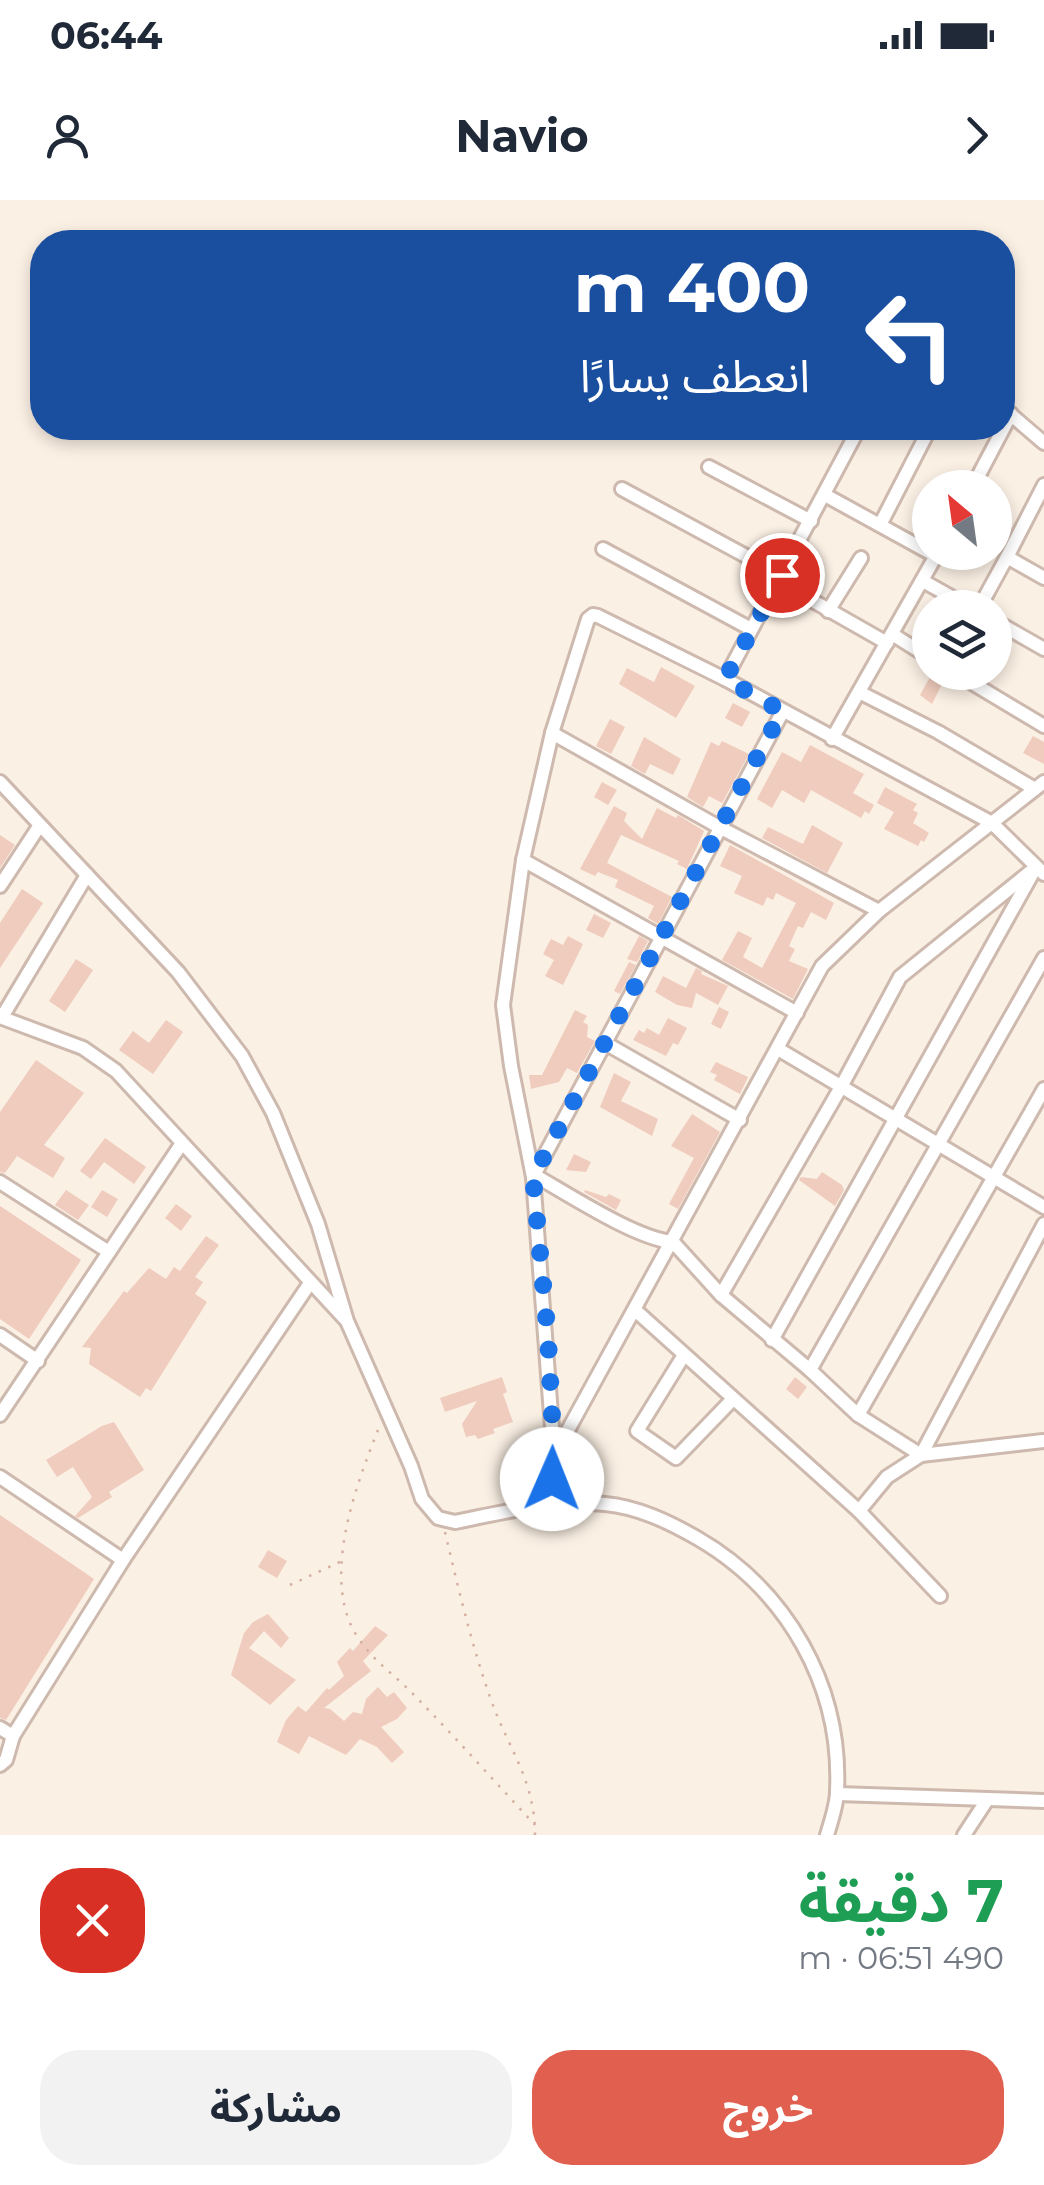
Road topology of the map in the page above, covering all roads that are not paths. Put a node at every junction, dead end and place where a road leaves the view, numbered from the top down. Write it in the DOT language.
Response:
graph roads {
  1 [pos="1015,418"];
  2 [pos="853,440"];
  3 [pos="924,440"];
  4 [pos="994,440"];
  5 [pos="1044,444"];
  6 [pos="709,466"];
  7 [pos="980,470"];
  8 [pos="1044,484"];
  9 [pos="622,488"];
  10 [pos="826,494"];
  11 [pos="811,521"];
  12 [pos="880,525"];
  13 [pos="912,541"];
  14 [pos="1012,546"];
  15 [pos="603,549"];
  16 [pos="861,558"];
  17 [pos="1012,559"];
  18 [pos="928,570"];
  19 [pos="780,578"];
  20 [pos="1044,578"];
  21 [pos="923,580"];
  22 [pos="940,590"];
  23 [pos="828,612"];
  24 [pos="752,630"];
  25 [pos="1012,631"];
  26 [pos="890,638"];
  27 [pos="912,649"];
  28 [pos="1044,649"];
  29 [pos="725,679"];
  30 [pos="984,690"];
  31 [pos="859,692"];
  32 [pos="782,711"];
  33 [pos="1044,726"];
  34 [pos="552,733"];
  35 [pos="832,739"];
  36 [pos="0,782"];
  37 [pos="1040,785"];
  38 [pos="992,823"];
  39 [pos="40,825"];
  40 [pos="719,827"];
  41 [pos="523,860"];
  42 [pos="1040,870"];
  43 [pos="87,875"];
  44 [pos="0,886"];
  45 [pos="879,911"];
  46 [pos="661,938"];
  47 [pos="1044,958"];
  48 [pos="798,1013"];
  49 [pos="1,1017"];
  50 [pos="605,1044"];
  51 [pos="778,1049"];
  52 [pos="841,1087"];
  53 [pos="1044,1089"];
  54 [pos="894,1118"];
  55 [pos="740,1120"];
  56 [pos="182,1143"];
  57 [pos="937,1145"];
  58 [pos="534,1176"];
  59 [pos="992,1178"];
  60 [pos="0,1182"];
  61 [pos="1044,1207"];
  62 [pos="1044,1224"];
  63 [pos="673,1242"];
  64 [pos="110,1252"];
  65 [pos="310,1283"];
  66 [pos="721,1295"];
  67 [pos="635,1310"];
  68 [pos="346,1321"];
  69 [pos="0,1335"];
  70 [pos="772,1340"];
  71 [pos="684,1354"];
  72 [pos="38,1360"];
  73 [pos="810,1370"];
  74 [pos="733,1399"];
  75 [pos="0,1415"];
  76 [pos="858,1415"];
  77 [pos="1044,1442"];
  78 [pos="554,1454"];
  79 [pos="920,1455"];
  80 [pos="0,1477"];
  81 [pos="550,1503"];
  82 [pos="858,1511"];
  83 [pos="123,1560"];
  84 [pos="940,1596"];
  85 [pos="0,1728"];
  86 [pos="13,1736"];
  87 [pos="0,1766"];
  88 [pos="838,1794"];
  89 [pos="987,1800"];
  90 [pos="1044,1801"];
  91 [pos="828,1835"];
  92 [pos="964,1835"];
  1 -- 5 [label="street"];
  2 -- 10 [label="street"];
  3 -- 12 [label="street"];
  4 -- 7 [label="street"];
  6 -- 11 [label="street"];
  8 -- 14 [label="street"];
  9 -- 19 [label="street"];
  10 -- 11 [label="street"];
  10 -- 12 [label="street"];
  11 -- 19 [label="street"];
  12 -- 13 [label="street"];
  15 -- 24 [label="street"];
  16 -- 23 [label="street"];
  17 -- 20 [label="street"];
  18 -- 21 [label="street"];
  19 -- 23 [label="street"];
  19 -- 24 [label="street"];
  21 -- 22 [label="street"];
  21 -- 26 [label="street"];
  23 -- 26 [label="street"];
  24 -- 29 [label="street"];
  25 -- 28 [label="street"];
  26 -- 27 [label="street"];
  26 -- 31 [label="street"];
  29 -- 32 [label="street"];
  29 -- 34 [label="street"];
  30 -- 33 [label="street"];
  31 -- 35 [label="street"];
  31 -- 37 [label="street"];
  32 -- 35 [label="street"];
  32 -- 40 [label="street"];
  34 -- 40 [label="street"];
  34 -- 41 [label="street"];
  35 -- 38 [label="street"];
  36 -- 39 [label="street"];
  37 -- 38 [label="street"];
  38 -- 42 [label="street"];
  38 -- 45 [label="street"];
  39 -- 43 [label="street"];
  39 -- 44 [label="street"];
  40 -- 45 [label="street"];
  40 -- 46 [label="street"];
  41 -- 46 [label="street"];
  41 -- 58 [label="street"];
  42 -- 52 [label="street"];
  42 -- 54 [label="street"];
  43 -- 49 [label="street"];
  43 -- 68 [label="street"];
  45 -- 48 [label="street"];
  46 -- 48 [label="street"];
  46 -- 50 [label="street"];
  47 -- 57 [label="street"];
  48 -- 51 [label="street"];
  49 -- 56 [label="street"];
  50 -- 55 [label="street"];
  50 -- 58 [label="street"];
  51 -- 52 [label="street"];
  51 -- 55 [label="street"];
  52 -- 54 [label="street"];
  52 -- 66 [label="street"];
  53 -- 59 [label="street"];
  54 -- 57 [label="street"];
  54 -- 70 [label="street"];
  55 -- 63 [label="street"];
  56 -- 64 [label="street"];
  56 -- 65 [label="street"];
  57 -- 59 [label="street"];
  57 -- 73 [label="street"];
  58 -- 63 [label="street"];
  58 -- 78 [label="street"];
  59 -- 61 [label="street"];
  59 -- 76 [label="street"];
  60 -- 64 [label="street"];
  62 -- 79 [label="street"];
  63 -- 66 [label="street"];
  63 -- 67 [label="street"];
  64 -- 72 [label="street"];
  65 -- 68 [label="street"];
  65 -- 83 [label="street"];
  66 -- 70 [label="street"];
  67 -- 71 [label="street"];
  67 -- 78 [label="street"];
  68 -- 81 [label="street"];
  69 -- 72 [label="street"];
  70 -- 73 [label="street"];
  71 -- 74 [label="street"];
  71 -- 74 [label="street"];
  72 -- 75 [label="street"];
  73 -- 76 [label="street"];
  74 -- 82 [label="street"];
  76 -- 79 [label="street"];
  77 -- 79 [label="street"];
  78 -- 81 [label="street"];
  79 -- 82 [label="street"];
  80 -- 83 [label="street"];
  81 -- 88 [label="street"];
  82 -- 84 [label="street"];
  83 -- 86 [label="street"];
  85 -- 86 [label="street"];
  86 -- 87 [label="street"];
  88 -- 89 [label="street"];
  88 -- 91 [label="street"];
  89 -- 90 [label="street"];
  89 -- 92 [label="street"];
}
